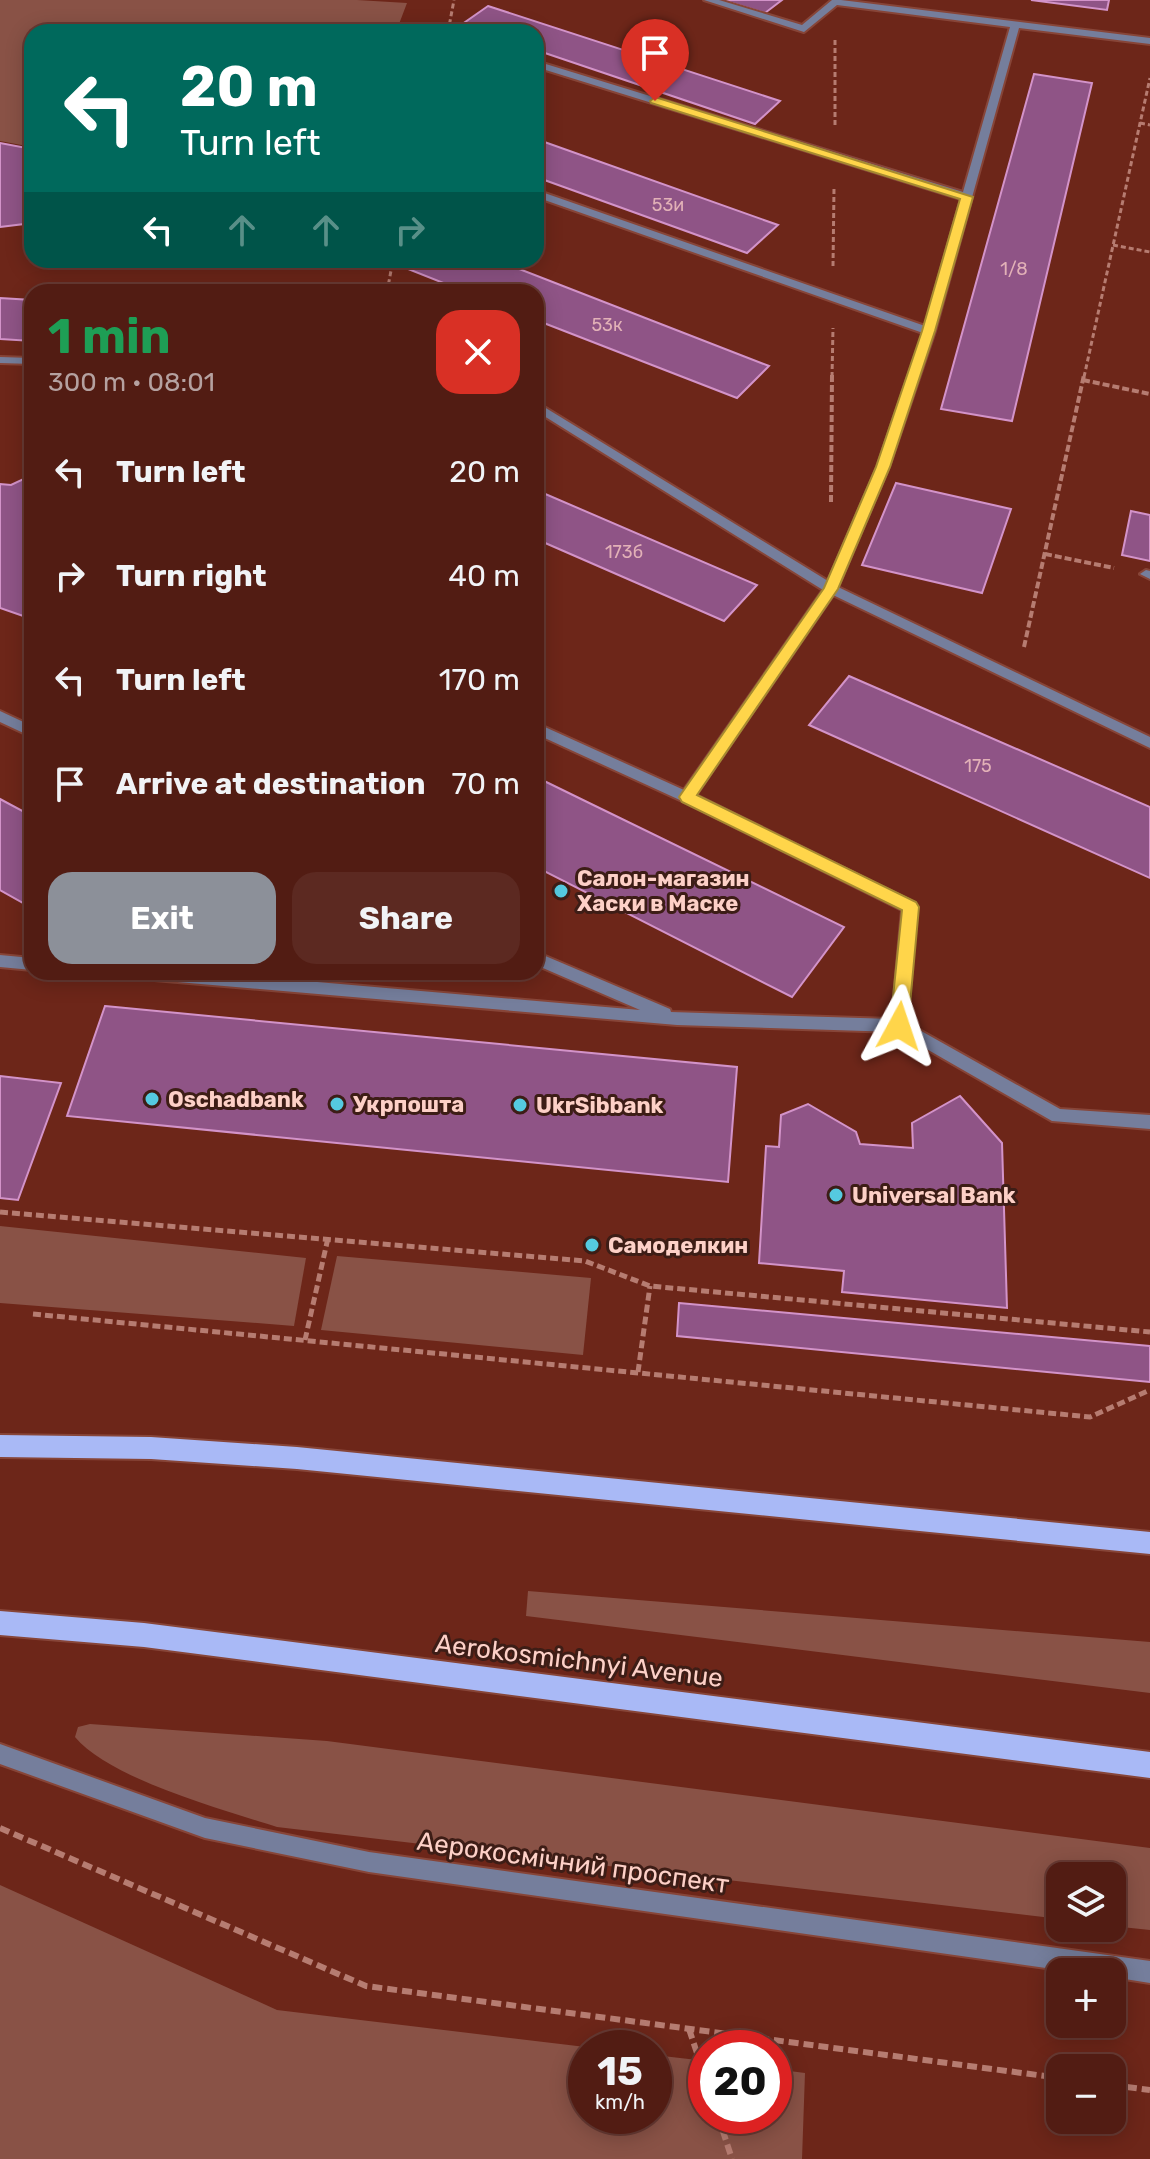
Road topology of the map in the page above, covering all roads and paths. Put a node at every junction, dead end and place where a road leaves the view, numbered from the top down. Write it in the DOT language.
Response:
graph roads {
  1 [pos="454,0"];
  2 [pos="709,0"];
  3 [pos="450,24"];
  4 [pos="1015,25"];
  5 [pos="1150,41"];
  6 [pos="544,66"];
  7 [pos="1150,78"];
  8 [pos="1140,123"];
  9 [pos="1150,125"];
  10 [pos="544,196"];
  11 [pos="967,197"];
  12 [pos="1113,245"];
  13 [pos="1150,252"];
  14 [pos="929,331"];
  15 [pos="0,360"];
  16 [pos="24,361"];
  17 [pos="1083,380"];
  18 [pos="1150,394"];
  19 [pos="544,411"];
  20 [pos="1045,554"];
  21 [pos="1148,575"];
  22 [pos="831,589"];
  23 [pos="1017,679"];
  24 [pos="0,716"];
  25 [pos="24,728"];
  26 [pos="544,732"];
  27 [pos="1150,743"];
  28 [pos="687,797"];
  29 [pos="0,961"];
  30 [pos="544,961"];
  31 [pos="24,963"];
  32 [pos="224,980"];
  33 [pos="677,1019"];
  34 [pos="899,1026"];
  35 [pos="1150,1122"];
  36 [pos="0,1212"];
  37 [pos="328,1238"];
  38 [pos="650,1286"];
  39 [pos="33,1314"];
  40 [pos="1150,1332"];
  41 [pos="305,1340"];
  42 [pos="638,1372"];
  43 [pos="1150,1390"];
  44 [pos="0,1434"];
  45 [pos="0,1446"];
  46 [pos="36,1446"];
  47 [pos="1150,1543"];
  48 [pos="0,1623"];
  49 [pos="0,1754"];
  50 [pos="1150,1765"];
  51 [pos="0,1828"];
  52 [pos="1150,1972"];
  53 [pos="689,2029"];
  54 [pos="1046,2076"];
  55 [pos="1126,2087"];
  56 [pos="1150,2090"];
  57 [pos="724,2134"];
  58 [pos="732,2159"];
  1 -- 3 [label="path"];
  2 -- 4 [label="street"];
  4 -- 5 [label="street"];
  4 -- 11 [label="street"];
  6 -- 11 [label="street"];
  7 -- 8 [label="path"];
  8 -- 9 [label="path"];
  8 -- 12 [label="path"];
  10 -- 14 [label="street"];
  11 -- 14 [label="street"];
  12 -- 13 [label="path"];
  12 -- 17 [label="path"];
  14 -- 22 [label="street"];
  15 -- 16 [label="street"];
  17 -- 18 [label="path"];
  17 -- 20 [label="path"];
  19 -- 22 [label="street"];
  20 -- 21 [label="path"];
  20 -- 23 [label="path"];
  22 -- 23 [label="street"];
  22 -- 28 [label="street"];
  23 -- 27 [label="street"];
  24 -- 25 [label="street"];
  26 -- 28 [label="street"];
  28 -- 34 [label="street"];
  29 -- 31 [label="street"];
  30 -- 33 [label="street"];
  32 -- 33 [label="street"];
  33 -- 34 [label="street"];
  34 -- 35 [label="street"];
  36 -- 37 [label="path"];
  37 -- 38 [label="path"];
  37 -- 41 [label="path"];
  38 -- 40 [label="path"];
  38 -- 42 [label="path"];
  39 -- 41 [label="path"];
  41 -- 42 [label="path"];
  42 -- 43 [label="path"];
  44 -- 46 [label="street"];
  45 -- 46 [label="main road"];
  46 -- 47 [label="main road"];
  48 -- 50 [label="main road, Aerokosmichnyi Avenue"];
  49 -- 52 [label="street, Аерокосмічний проспект"];
  51 -- 53 [label="path"];
  53 -- 54 [label="path"];
  55 -- 56 [label="path"];
  57 -- 58 [label="path"];
}
